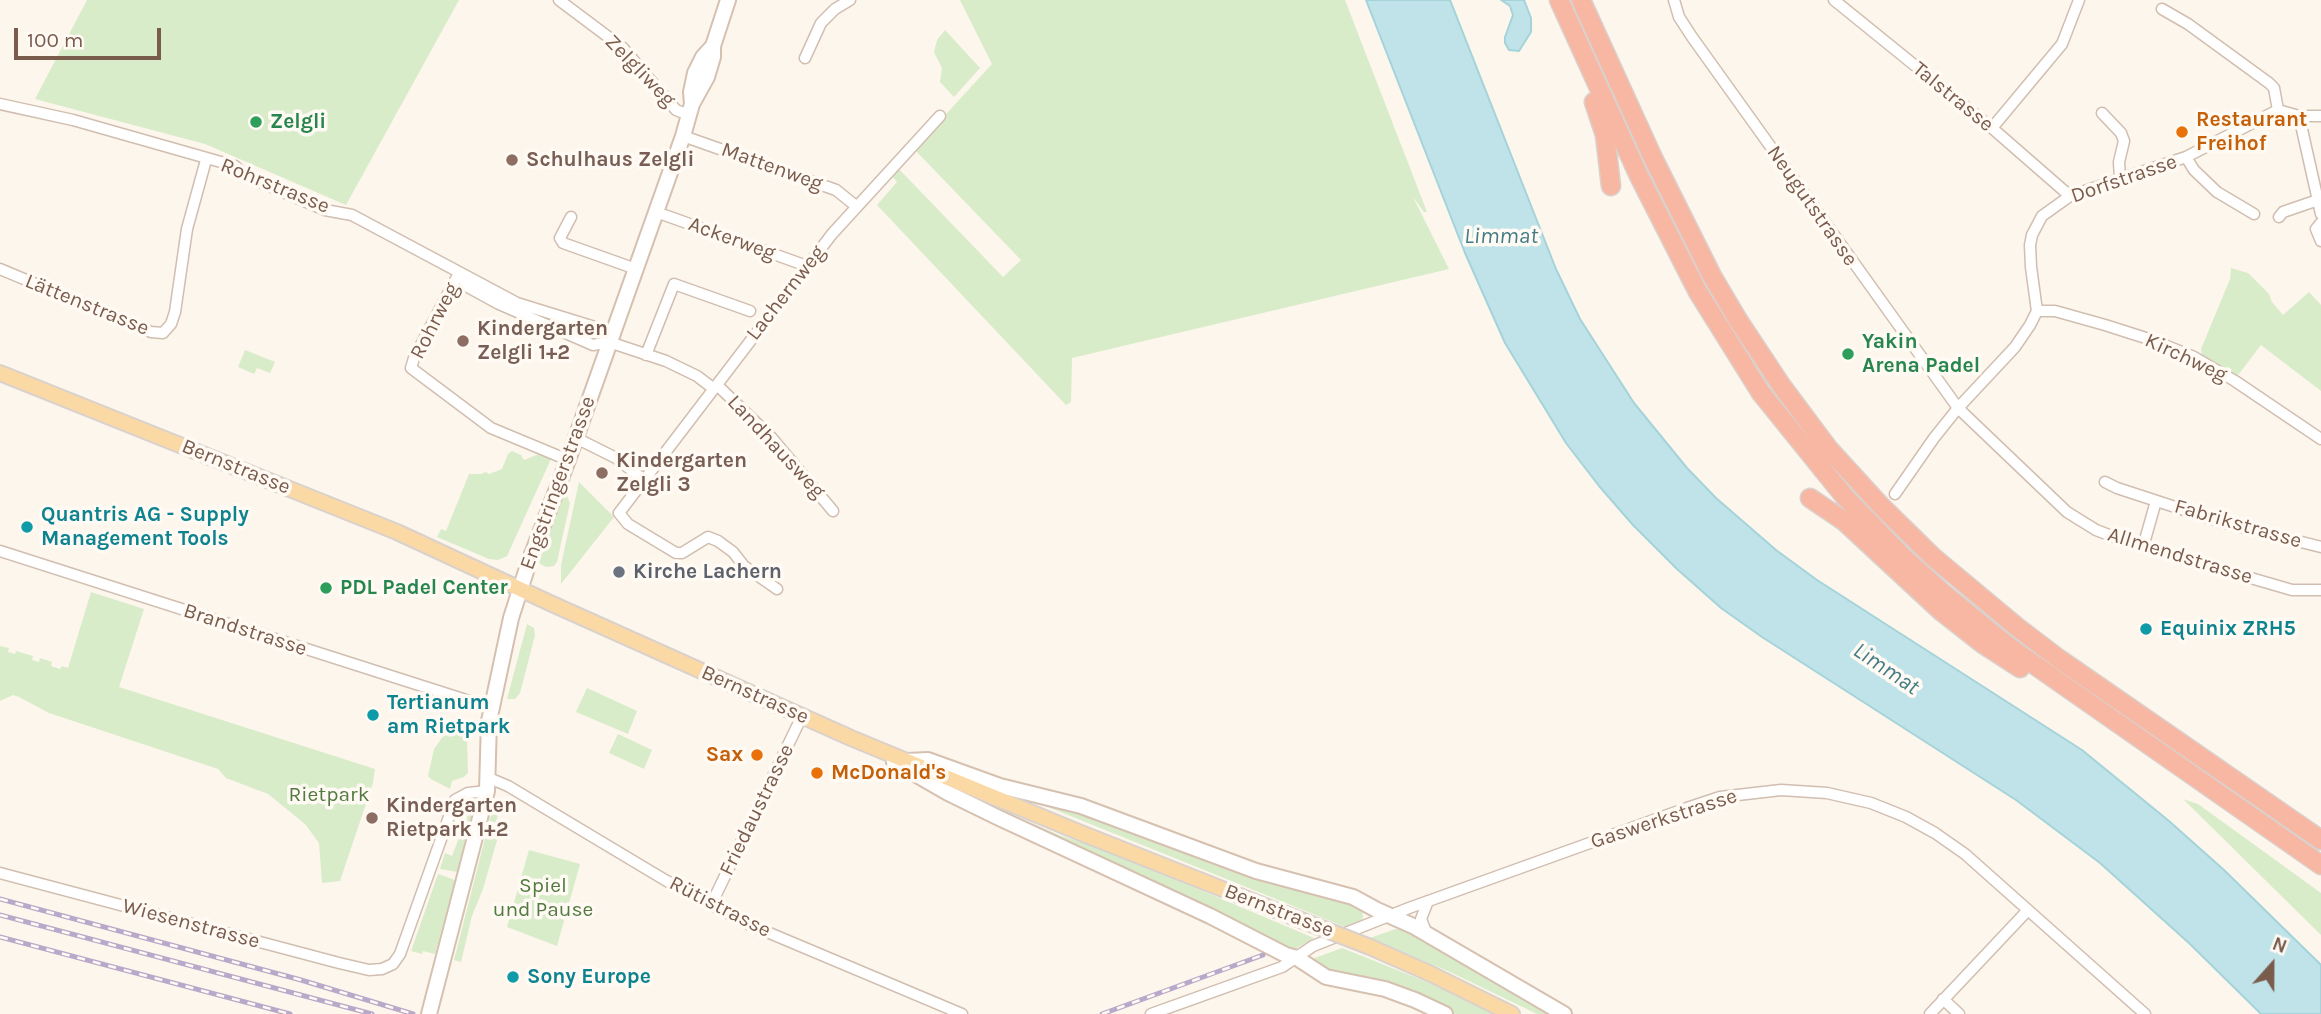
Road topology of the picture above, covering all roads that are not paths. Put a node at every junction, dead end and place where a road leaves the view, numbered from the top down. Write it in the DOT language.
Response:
graph roads {
  1 [pos="559,0"];
  2 [pos="728,0"];
  3 [pos="850,0"];
  4 [pos="1581,0"];
  5 [pos="1674,0"];
  6 [pos="1834,0"];
  7 [pos="2079,0"];
  8 [pos="1562,8"];
  9 [pos="2162,9"];
  10 [pos="805,58"];
  11 [pos="0,104"];
  12 [pos="691,109"];
  13 [pos="2278,110"];
  14 [pos="2102,113"];
  15 [pos="940,116"];
  16 [pos="2299,116"];
  17 [pos="2321,117"];
  18 [pos="1992,128"];
  19 [pos="683,135"];
  20 [pos="2186,157"];
  21 [pos="206,160"];
  22 [pos="2120,178"];
  23 [pos="1611,186"];
  24 [pos="2070,196"];
  25 [pos="2318,200"];
  26 [pos="856,206"];
  27 [pos="656,212"];
  28 [pos="2254,214"];
  29 [pos="2321,214"];
  30 [pos="571,217"];
  31 [pos="2279,217"];
  32 [pos="2321,223"];
  33 [pos="2321,241"];
  34 [pos="807,266"];
  35 [pos="0,269"];
  36 [pos="636,270"];
  37 [pos="459,274"];
  38 [pos="750,311"];
  39 [pos="2037,311"];
  40 [pos="609,342"];
  41 [pos="646,355"];
  42 [pos="0,373"];
  43 [pos="715,387"];
  44 [pos="1958,408"];
  45 [pos="576,438"];
  46 [pos="2321,439"];
  47 [pos="568,460"];
  48 [pos="644,480"];
  49 [pos="2105,482"];
  50 [pos="1895,494"];
  51 [pos="1810,498"];
  52 [pos="2156,501"];
  53 [pos="833,511"];
  54 [pos="2143,547"];
  55 [pos="2321,547"];
  56 [pos="0,551"];
  57 [pos="520,589"];
  58 [pos="777,589"];
  59 [pos="2321,590"];
  60 [pos="491,708"];
  61 [pos="802,716"];
  62 [pos="860,742"];
  63 [pos="907,761"];
  64 [pos="488,784"];
  65 [pos="2218,793"];
  66 [pos="2321,840"];
  67 [pos="2321,865"];
  68 [pos="0,873"];
  69 [pos="1428,901"];
  70 [pos="711,905"];
  71 [pos="2028,910"];
  72 [pos="1393,915"];
  73 [pos="1428,935"];
  74 [pos="1297,958"];
  75 [pos="1943,999"];
  76 [pos="429,1014"];
  77 [pos="962,1014"];
  78 [pos="1151,1014"];
  79 [pos="1445,1014"];
  80 [pos="1512,1014"];
  81 [pos="1564,1014"];
  82 [pos="1930,1014"];
  83 [pos="1959,1014"];
  84 [pos="2145,1014"];
  1 -- 12 [label="street, Zelgliweg"];
  2 -- 12 [label="street, Engstringerstrasse"];
  3 -- 10 [label="street"];
  4 -- 66 [label="highway"];
  5 -- 44 [label="street, Neugutstrasse"];
  6 -- 18 [label="street, Talstrasse"];
  7 -- 18 [label="street"];
  8 -- 23 [label="highway"];
  8 -- 65 [label="highway"];
  9 -- 13 [label="street"];
  11 -- 21 [label="street, Rohrstrasse"];
  12 -- 19 [label="street, Engstringerstrasse"];
  13 -- 16 [label="street"];
  13 -- 20 [label="street, Dorfstrasse"];
  14 -- 22 [label="street"];
  15 -- 26 [label="street, Lachernweg"];
  16 -- 17 [label="street"];
  16 -- 25 [label="street"];
  18 -- 24 [label="street, Talstrasse"];
  19 -- 26 [label="street, Mattenweg"];
  19 -- 27 [label="street, Engstringerstrasse"];
  20 -- 22 [label="street, Dorfstrasse"];
  20 -- 28 [label="street"];
  21 -- 35 [label="street, Lättenstrasse"];
  21 -- 37 [label="street, Rohrstrasse"];
  22 -- 24 [label="street, Dorfstrasse"];
  24 -- 39 [label="street, Dorfstrasse"];
  25 -- 29 [label="street"];
  25 -- 31 [label="street"];
  26 -- 34 [label="street, Lachernweg"];
  27 -- 34 [label="street, Ackerweg"];
  27 -- 36 [label="street, Engstringerstrasse"];
  30 -- 36 [label="street"];
  32 -- 33 [label="street"];
  34 -- 43 [label="street, Lachernweg"];
  36 -- 40 [label="street, Engstringerstrasse"];
  37 -- 40 [label="street, Rohrstrasse"];
  37 -- 40 [label="street, Rohrstrasse"];
  37 -- 47 [label="street, Rohrweg"];
  38 -- 41 [label="street"];
  39 -- 44 [label="street"];
  39 -- 46 [label="street, Kirchweg"];
  40 -- 41 [label="street, Landhausweg"];
  40 -- 45 [label="street, Engstringerstrasse"];
  41 -- 43 [label="street, Landhausweg"];
  42 -- 57 [label="main road, Bernstrasse"];
  43 -- 48 [label="street, Lachernweg"];
  43 -- 53 [label="street, Landhausweg"];
  44 -- 50 [label="street"];
  44 -- 54 [label="street, Allmendstrasse"];
  45 -- 47 [label="street, Engstringerstrasse"];
  45 -- 48 [label="street"];
  47 -- 57 [label="street, Engstringerstrasse"];
  48 -- 58 [label="street, Lachernweg"];
  49 -- 52 [label="street, Fabrikstrasse"];
  51 -- 65 [label="highway"];
  52 -- 54 [label="street, Fabrikstrasse"];
  52 -- 55 [label="street, Fabrikstrasse"];
  54 -- 59 [label="street, Allmendstrasse"];
  56 -- 60 [label="street, Brandstrasse"];
  57 -- 60 [label="street, Engstringerstrasse"];
  57 -- 61 [label="main road, Bernstrasse"];
  60 -- 64 [label="street, Engstringerstrasse"];
  61 -- 62 [label="main road, Bernstrasse"];
  61 -- 70 [label="street, Friedaustrasse"];
  62 -- 63 [label="main road, Bernstrasse"];
  62 -- 74 [label="street"];
  63 -- 72 [label="street"];
  63 -- 80 [label="main road, Bernstrasse, bridge"];
  64 -- 68 [label="street, Wiesenstrasse"];
  64 -- 70 [label="street, Rütistrasse"];
  64 -- 76 [label="street, Engstringerstrasse"];
  65 -- 67 [label="highway"];
  69 -- 71 [label="street, Gaswerkstrasse"];
  69 -- 72 [label="street, Gaswerkstrasse"];
  69 -- 73 [label="street"];
  70 -- 77 [label="street, Rütistrasse"];
  71 -- 75 [label="street"];
  71 -- 84 [label="street, Gaswerkstrasse"];
  72 -- 73 [label="street"];
  72 -- 74 [label="street, Gaswerkstrasse"];
  73 -- 81 [label="street"];
  74 -- 78 [label="street"];
  74 -- 79 [label="street"];
  75 -- 82 [label="street"];
  75 -- 83 [label="street"];
}
